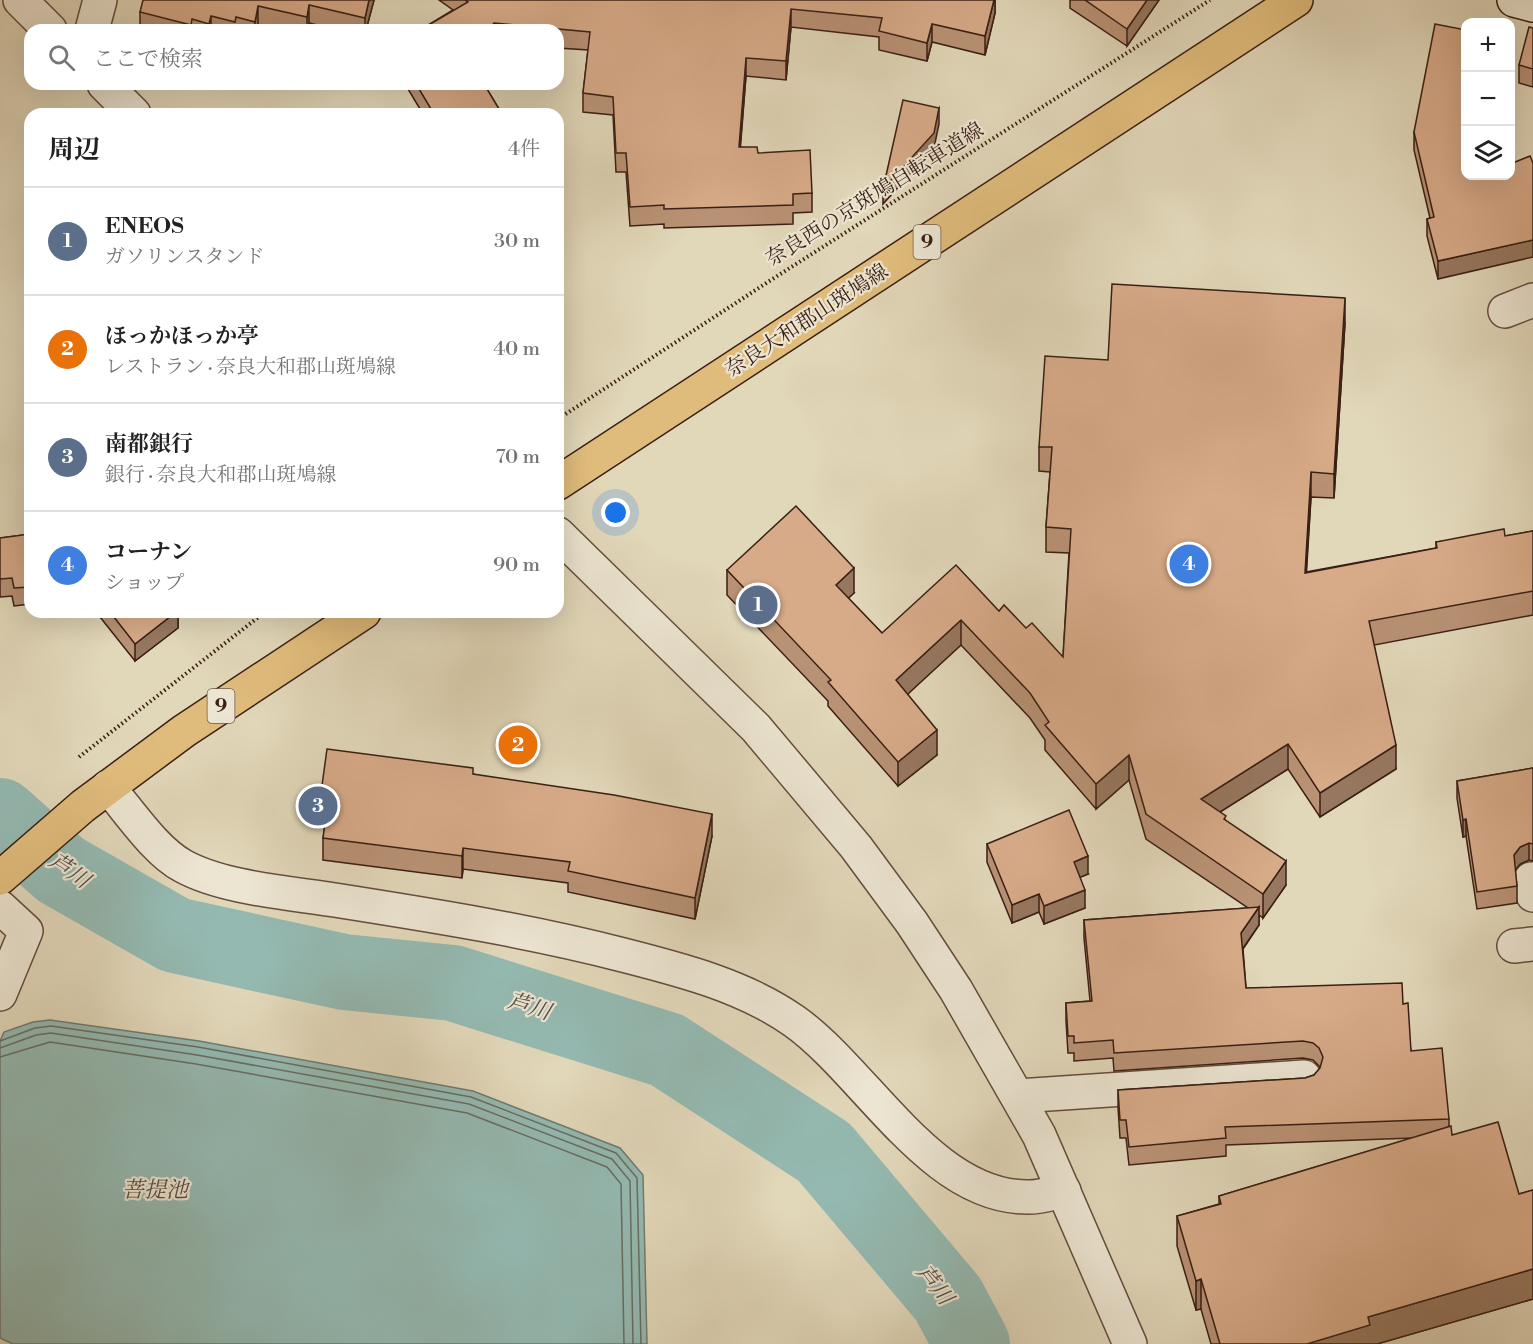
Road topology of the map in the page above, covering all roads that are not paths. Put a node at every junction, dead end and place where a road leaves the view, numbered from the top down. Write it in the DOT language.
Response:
graph roads {
  1 [pos="20,0"];
  2 [pos="100,0"];
  3 [pos="1296,0"];
  4 [pos="1514,0"];
  5 [pos="1533,5"];
  6 [pos="44,24"];
  7 [pos="94,24"];
  8 [pos="110,90"];
  9 [pos="128,108"];
  10 [pos="564,479"];
  11 [pos="564,540"];
  12 [pos="355,618"];
  13 [pos="108,787"];
  14 [pos="1,887"];
  15 [pos="0,994"];
  16 [pos="1304,1077"];
  17 [pos="1018,1096"];
  18 [pos="1064,1191"];
  19 [pos="1130,1344"];
  1 -- 6 [label="street"];
  2 -- 7 [label="street"];
  3 -- 10 [label="main road, 奈良大和郡山斑鳩線 / 9"];
  4 -- 5 [label="street"];
  8 -- 9 [label="street"];
  11 -- 17 [label="street"];
  12 -- 13 [label="main road, 9"];
  13 -- 14 [label="main road, 9"];
  13 -- 18 [label="street"];
  14 -- 15 [label="street"];
  16 -- 17 [label="street"];
  17 -- 18 [label="street"];
  18 -- 19 [label="street"];
}
